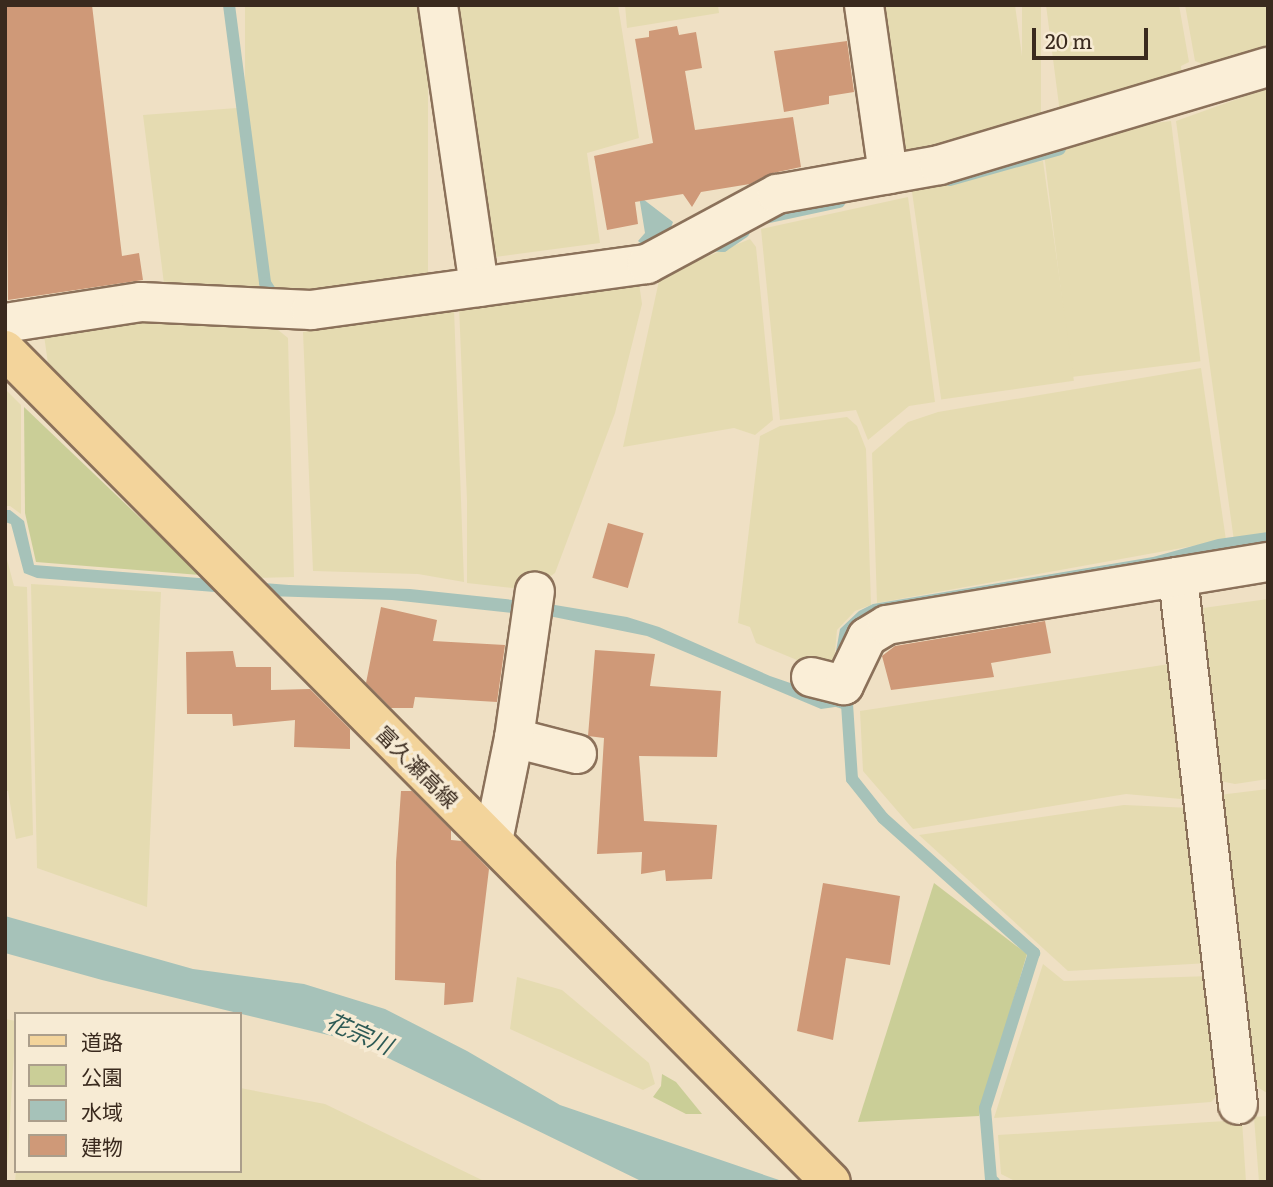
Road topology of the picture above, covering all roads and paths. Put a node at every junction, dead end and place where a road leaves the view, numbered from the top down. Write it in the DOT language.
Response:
graph roads {
  1 [pos="438,5"];
  2 [pos="864,5"];
  3 [pos="1268,67"];
  4 [pos="888,174"];
  5 [pos="478,287"];
  6 [pos="5,323"];
  7 [pos="5,349"];
  8 [pos="1268,562"];
  9 [pos="1178,577"];
  10 [pos="536,591"];
  11 [pos="811,677"];
  12 [pos="514,738"];
  13 [pos="577,754"];
  14 [pos="493,841"];
  15 [pos="1238,1105"];
  16 [pos="831,1182"];
  1 -- 5 [label="street"];
  2 -- 4 [label="street"];
  3 -- 4 [label="street"];
  4 -- 5 [label="street"];
  5 -- 6 [label="street"];
  7 -- 14 [label="main road, 富久瀬高線"];
  8 -- 9 [label="street"];
  9 -- 11 [label="street"];
  9 -- 15 [label="street"];
  10 -- 12 [label="street"];
  12 -- 13 [label="street"];
  12 -- 14 [label="street"];
  14 -- 16 [label="main road, 富久瀬高線"];
}
